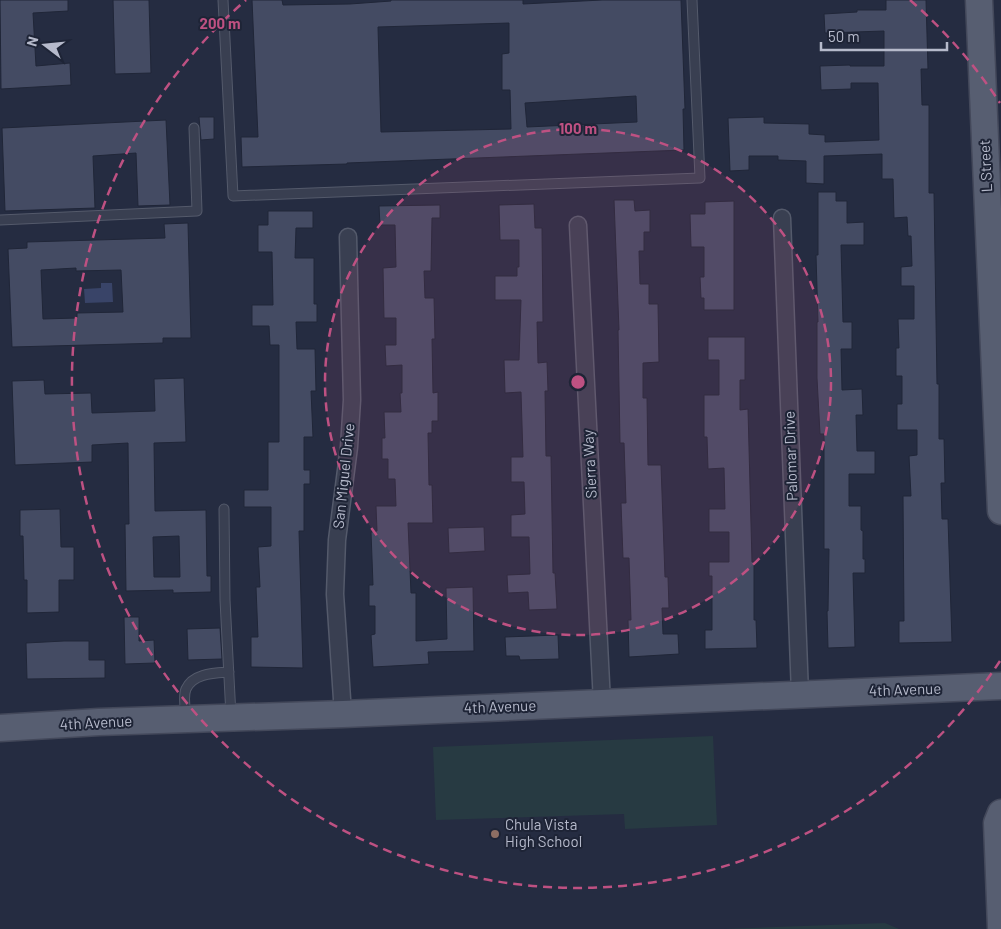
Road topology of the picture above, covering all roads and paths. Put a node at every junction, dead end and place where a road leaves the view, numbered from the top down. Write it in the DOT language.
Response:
graph roads {
  1 [pos="223,0"];
  2 [pos="692,0"];
  3 [pos="979,0"];
  4 [pos="194,128"];
  5 [pos="782,218"];
  6 [pos="0,220"];
  7 [pos="995,221"];
  8 [pos="578,224"];
  9 [pos="348,237"];
  10 [pos="224,509"];
  11 [pos="1001,511"];
  12 [pos="229,672"];
  13 [pos="1001,686"];
  14 [pos="800,694"];
  15 [pos="602,703"];
  16 [pos="343,714"];
  17 [pos="231,717"];
  18 [pos="186,719"];
  19 [pos="0,728"];
  20 [pos="1001,814"];
  21 [pos="1001,927"];
  1 -- 2 [label="lane"];
  3 -- 7 [label="main road, L Street"];
  4 -- 6 [label="lane"];
  5 -- 14 [label="street, Palomar Drive"];
  7 -- 11 [label="main road, L Street"];
  8 -- 15 [label="street, Sierra Way"];
  9 -- 16 [label="street, San Miguel Drive"];
  10 -- 12 [label="lane"];
  12 -- 17 [label="lane"];
  12 -- 18 [label="lane"];
  13 -- 14 [label="main road, 4th Avenue"];
  14 -- 15 [label="main road, 4th Avenue"];
  15 -- 16 [label="main road, 4th Avenue"];
  16 -- 17 [label="main road, 4th Avenue"];
  17 -- 18 [label="main road, 4th Avenue"];
  18 -- 19 [label="main road, 4th Avenue"];
  20 -- 21 [label="main road"];
}
